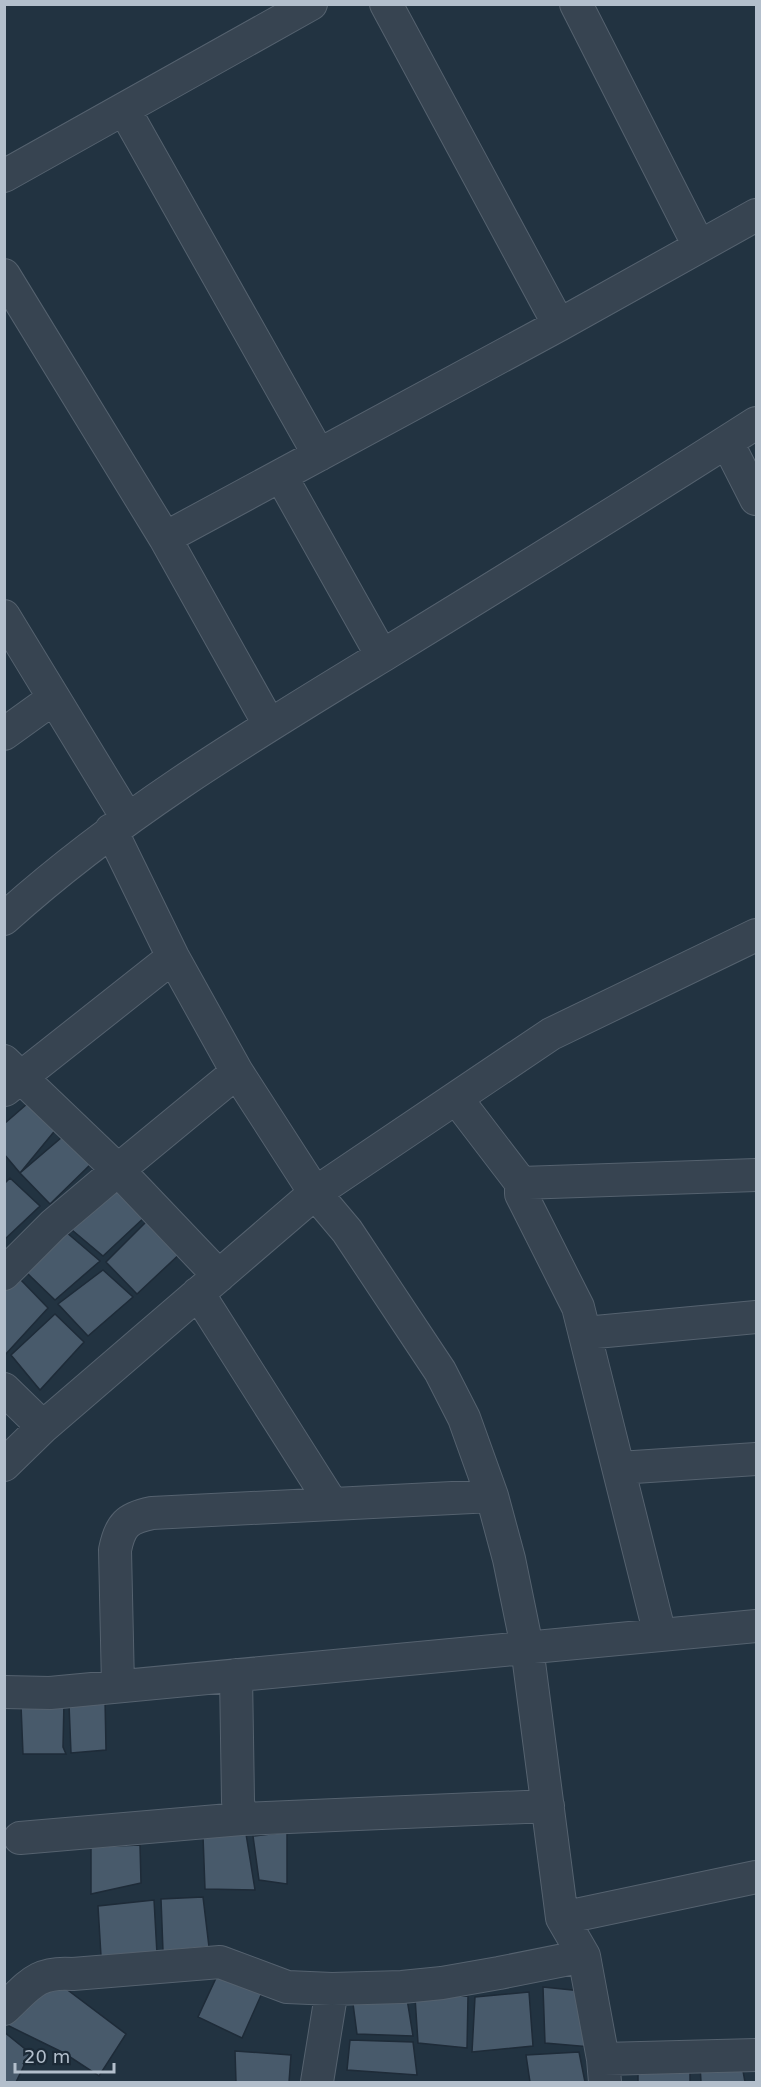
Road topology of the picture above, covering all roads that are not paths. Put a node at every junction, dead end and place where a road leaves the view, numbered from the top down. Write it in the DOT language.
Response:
graph roads {
  1 [pos="311,4"];
  2 [pos="386,4"];
  3 [pos="576,4"];
  4 [pos="124,109"];
  5 [pos="4,176"];
  6 [pos="756,215"];
  7 [pos="699,246"];
  8 [pos="4,275"];
  9 [pos="559,325"];
  10 [pos="756,423"];
  11 [pos="727,442"];
  12 [pos="319,455"];
  13 [pos="281,476"];
  14 [pos="756,499"];
  15 [pos="165,538"];
  16 [pos="4,616"];
  17 [pos="382,656"];
  18 [pos="54,698"];
  19 [pos="269,724"];
  20 [pos="4,734"];
  21 [pos="119,824"];
  22 [pos="4,919"];
  23 [pos="756,935"];
  24 [pos="173,957"];
  25 [pos="237,1072"];
  26 [pos="10,1076"];
  27 [pos="456,1098"];
  28 [pos="118,1170"];
  29 [pos="756,1175"];
  30 [pos="521,1183"];
  31 [pos="315,1193"];
  32 [pos="4,1274"];
  33 [pos="208,1284"];
  34 [pos="756,1317"];
  35 [pos="585,1333"];
  36 [pos="4,1389"];
  37 [pos="43,1427"];
  38 [pos="756,1459"];
  39 [pos="4,1465"];
  40 [pos="618,1468"];
  41 [pos="492,1496"];
  42 [pos="332,1504"];
  43 [pos="756,1626"];
  44 [pos="660,1635"];
  45 [pos="527,1647"];
  46 [pos="236,1675"];
  47 [pos="118,1686"];
  48 [pos="4,1692"];
  49 [pos="548,1806"];
  50 [pos="241,1819"];
  51 [pos="20,1838"];
  52 [pos="756,1877"];
  53 [pos="562,1918"];
  54 [pos="584,1956"];
  55 [pos="332,1989"];
  56 [pos="4,2010"];
  57 [pos="756,2055"];
  58 [pos="604,2071"];
  59 [pos="317,2082"];
  1 -- 4 [label="street"];
  2 -- 9 [label="street"];
  3 -- 7 [label="street"];
  4 -- 5 [label="street"];
  4 -- 12 [label="street"];
  6 -- 7 [label="street"];
  7 -- 9 [label="street"];
  8 -- 15 [label="street"];
  9 -- 12 [label="street"];
  10 -- 11 [label="street"];
  11 -- 14 [label="street"];
  11 -- 17 [label="street"];
  12 -- 13 [label="street"];
  13 -- 15 [label="street"];
  13 -- 17 [label="street"];
  15 -- 19 [label="street"];
  16 -- 18 [label="street"];
  17 -- 19 [label="street"];
  18 -- 20 [label="street"];
  18 -- 21 [label="street"];
  19 -- 21 [label="street"];
  21 -- 22 [label="street"];
  21 -- 24 [label="street"];
  23 -- 27 [label="street"];
  24 -- 25 [label="street"];
  24 -- 26 [label="street"];
  25 -- 28 [label="street"];
  25 -- 31 [label="street"];
  26 -- 28 [label="street"];
  27 -- 30 [label="street"];
  27 -- 31 [label="street"];
  28 -- 32 [label="street"];
  28 -- 33 [label="street"];
  29 -- 30 [label="street"];
  30 -- 35 [label="street"];
  31 -- 33 [label="street"];
  31 -- 41 [label="street"];
  33 -- 37 [label="street"];
  33 -- 42 [label="street"];
  34 -- 35 [label="street"];
  35 -- 40 [label="street"];
  36 -- 37 [label="street"];
  37 -- 39 [label="street"];
  38 -- 40 [label="street"];
  40 -- 44 [label="street"];
  41 -- 42 [label="street"];
  41 -- 45 [label="street"];
  42 -- 47 [label="street"];
  43 -- 44 [label="street"];
  44 -- 45 [label="street"];
  45 -- 46 [label="street"];
  45 -- 49 [label="street"];
  46 -- 47 [label="street"];
  46 -- 50 [label="street"];
  47 -- 48 [label="street"];
  49 -- 50 [label="street"];
  49 -- 53 [label="street"];
  50 -- 51 [label="street"];
  52 -- 53 [label="street"];
  53 -- 54 [label="street"];
  54 -- 55 [label="street"];
  54 -- 58 [label="street"];
  55 -- 56 [label="street"];
  55 -- 59 [label="street"];
  57 -- 58 [label="street"];
}
